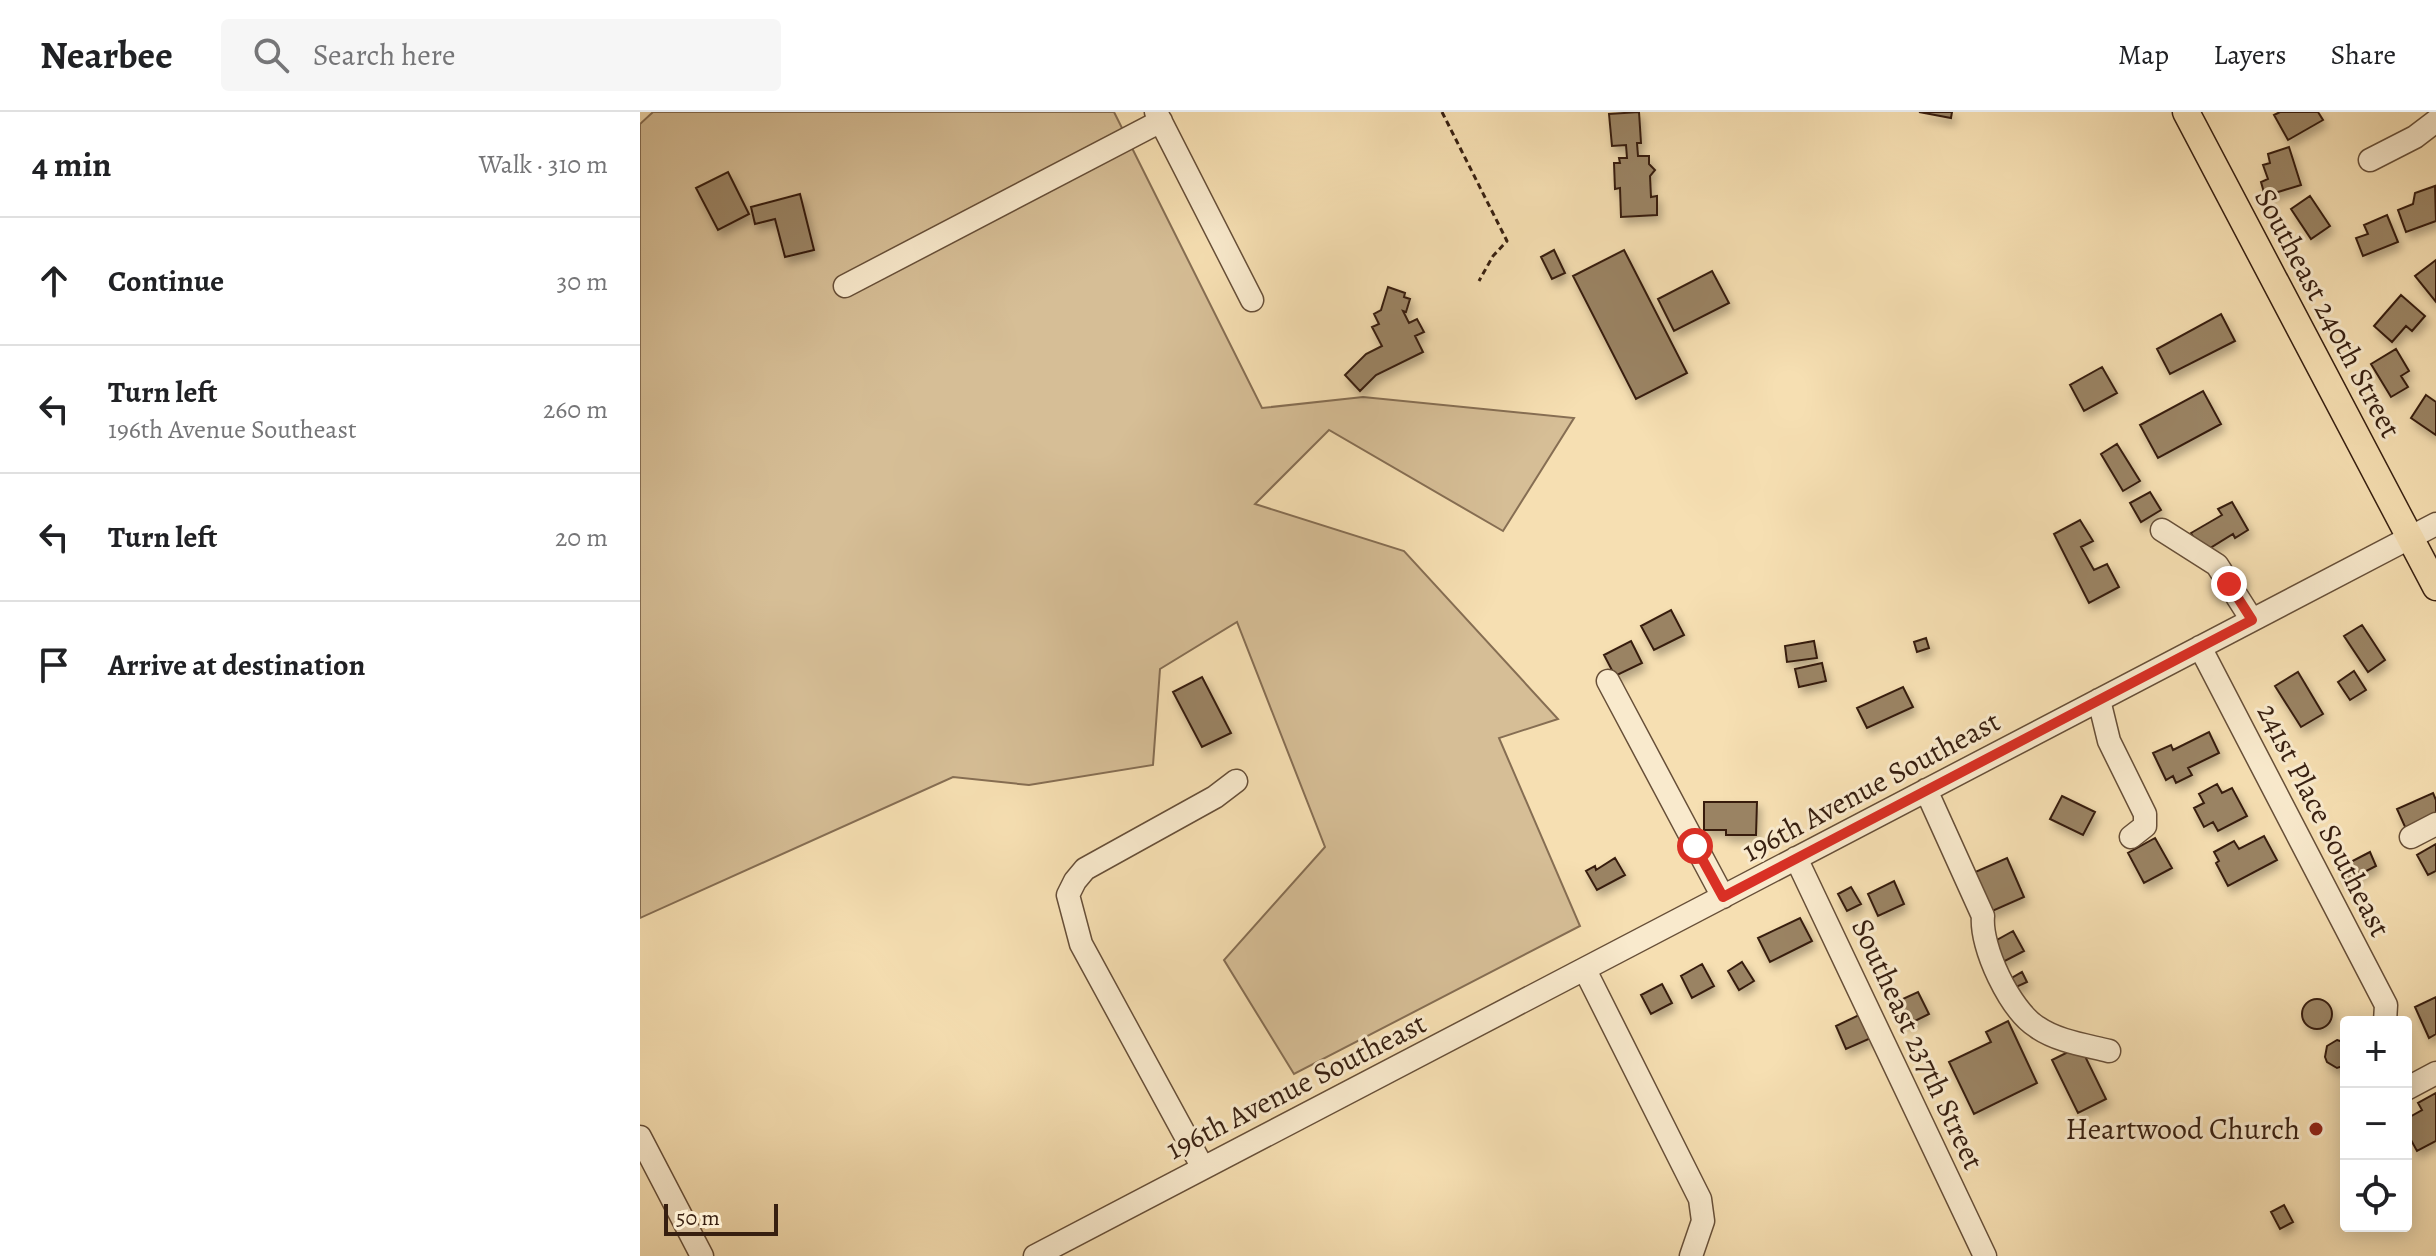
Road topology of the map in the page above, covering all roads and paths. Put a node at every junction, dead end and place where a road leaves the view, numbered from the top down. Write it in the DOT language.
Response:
graph roads {
  1 [pos="1442,112"];
  2 [pos="2186,112"];
  3 [pos="1159,116"];
  4 [pos="2436,121"];
  5 [pos="2370,160"];
  6 [pos="1479,281"];
  7 [pos="845,286"];
  8 [pos="1252,300"];
  9 [pos="2436,524"];
  10 [pos="2162,530"];
  11 [pos="2410,537"];
  12 [pos="2436,587"];
  13 [pos="2252,620"];
  14 [pos="2200,647"];
  15 [pos="1608,681"];
  16 [pos="2099,700"];
  17 [pos="1236,781"];
  18 [pos="1926,790"];
  19 [pos="2436,824"];
  20 [pos="2131,837"];
  21 [pos="2411,837"];
  22 [pos="1796,858"];
  23 [pos="1723,897"];
  24 [pos="1585,970"];
  25 [pos="2385,1016"];
  26 [pos="2109,1051"];
  27 [pos="2436,1073"];
  28 [pos="2408,1088"];
  29 [pos="640,1137"];
  30 [pos="1203,1168"];
  31 [pos="702,1256"];
  32 [pos="1035,1256"];
  33 [pos="1691,1256"];
  34 [pos="1985,1256"];
  1 -- 6 [label="path"];
  2 -- 11 [label="main road, Southeast 240th Street"];
  3 -- 7 [label="street"];
  3 -- 8 [label="street"];
  4 -- 5 [label="street"];
  9 -- 11 [label="street, 196th Avenue Southeast"];
  10 -- 13 [label="street"];
  11 -- 12 [label="main road, Southeast 240th Street"];
  11 -- 13 [label="street, 196th Avenue Southeast"];
  13 -- 14 [label="street, 196th Avenue Southeast"];
  14 -- 16 [label="street, 196th Avenue Southeast"];
  14 -- 25 [label="street, 241st Place Southeast"];
  15 -- 23 [label="street"];
  16 -- 18 [label="street, 196th Avenue Southeast"];
  16 -- 20 [label="street"];
  17 -- 30 [label="street"];
  18 -- 22 [label="street, 196th Avenue Southeast"];
  18 -- 26 [label="street"];
  19 -- 21 [label="street"];
  22 -- 23 [label="street, 196th Avenue Southeast"];
  22 -- 34 [label="street, Southeast 237th Street"];
  23 -- 24 [label="street, 196th Avenue Southeast"];
  24 -- 30 [label="street, 196th Avenue Southeast"];
  24 -- 33 [label="street"];
  27 -- 28 [label="street"];
  29 -- 31 [label="street"];
  30 -- 32 [label="street, 196th Avenue Southeast"];
}
